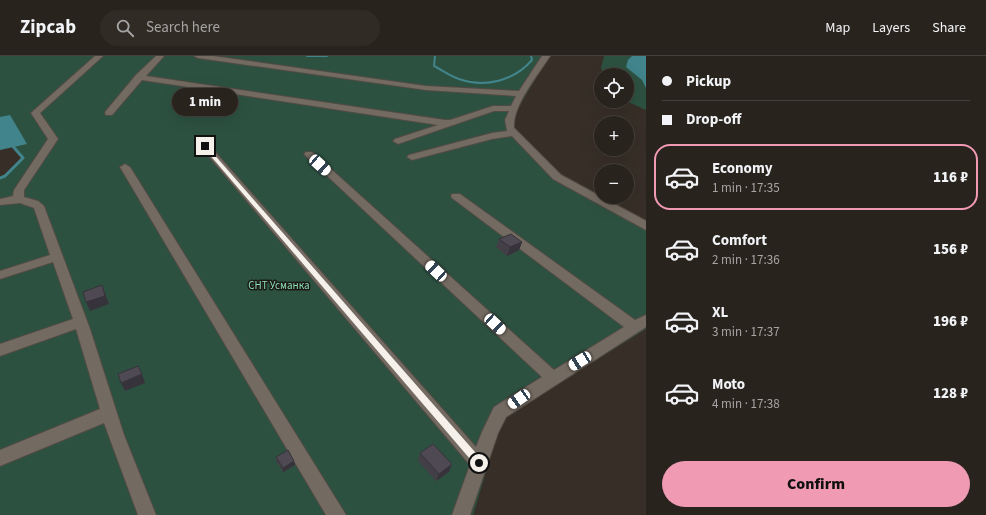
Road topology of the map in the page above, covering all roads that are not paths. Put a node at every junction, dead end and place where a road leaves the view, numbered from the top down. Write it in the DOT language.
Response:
graph roads {
  1 [pos="99,56"];
  2 [pos="160,56"];
  3 [pos="198,56"];
  4 [pos="546,56"];
  5 [pos="140,78"];
  6 [pos="521,94"];
  7 [pos="515,108"];
  8 [pos="109,113"];
  9 [pos="451,123"];
  10 [pos="514,133"];
  11 [pos="398,141"];
  12 [pos="205,146"];
  13 [pos="308,154"];
  14 [pos="412,157"];
  15 [pos="125,167"];
  16 [pos="456,196"];
  17 [pos="18,199"];
  18 [pos="0,202"];
  19 [pos="646,226"];
  20 [pos="56,257"];
  21 [pos="0,275"];
  22 [pos="80,322"];
  23 [pos="640,323"];
  24 [pos="0,350"];
  25 [pos="553,378"];
  26 [pos="109,414"];
  27 [pos="0,458"];
  28 [pos="479,463"];
  29 [pos="147,515"];
  30 [pos="337,515"];
  31 [pos="461,515"];
  1 -- 17 [label="street"];
  2 -- 5 [label="street"];
  3 -- 6 [label="street"];
  4 -- 6 [label="street"];
  5 -- 8 [label="street"];
  5 -- 9 [label="street"];
  6 -- 7 [label="street"];
  7 -- 9 [label="street"];
  7 -- 10 [label="street"];
  9 -- 11 [label="street"];
  10 -- 14 [label="street"];
  10 -- 19 [label="street"];
  12 -- 28 [label="street"];
  13 -- 25 [label="street"];
  15 -- 30 [label="street"];
  16 -- 23 [label="street"];
  17 -- 18 [label="street"];
  17 -- 20 [label="street"];
  20 -- 21 [label="street"];
  20 -- 22 [label="street"];
  22 -- 24 [label="street"];
  22 -- 26 [label="street"];
  23 -- 25 [label="street"];
  25 -- 28 [label="street"];
  26 -- 27 [label="street"];
  26 -- 29 [label="street"];
  28 -- 31 [label="street"];
}
